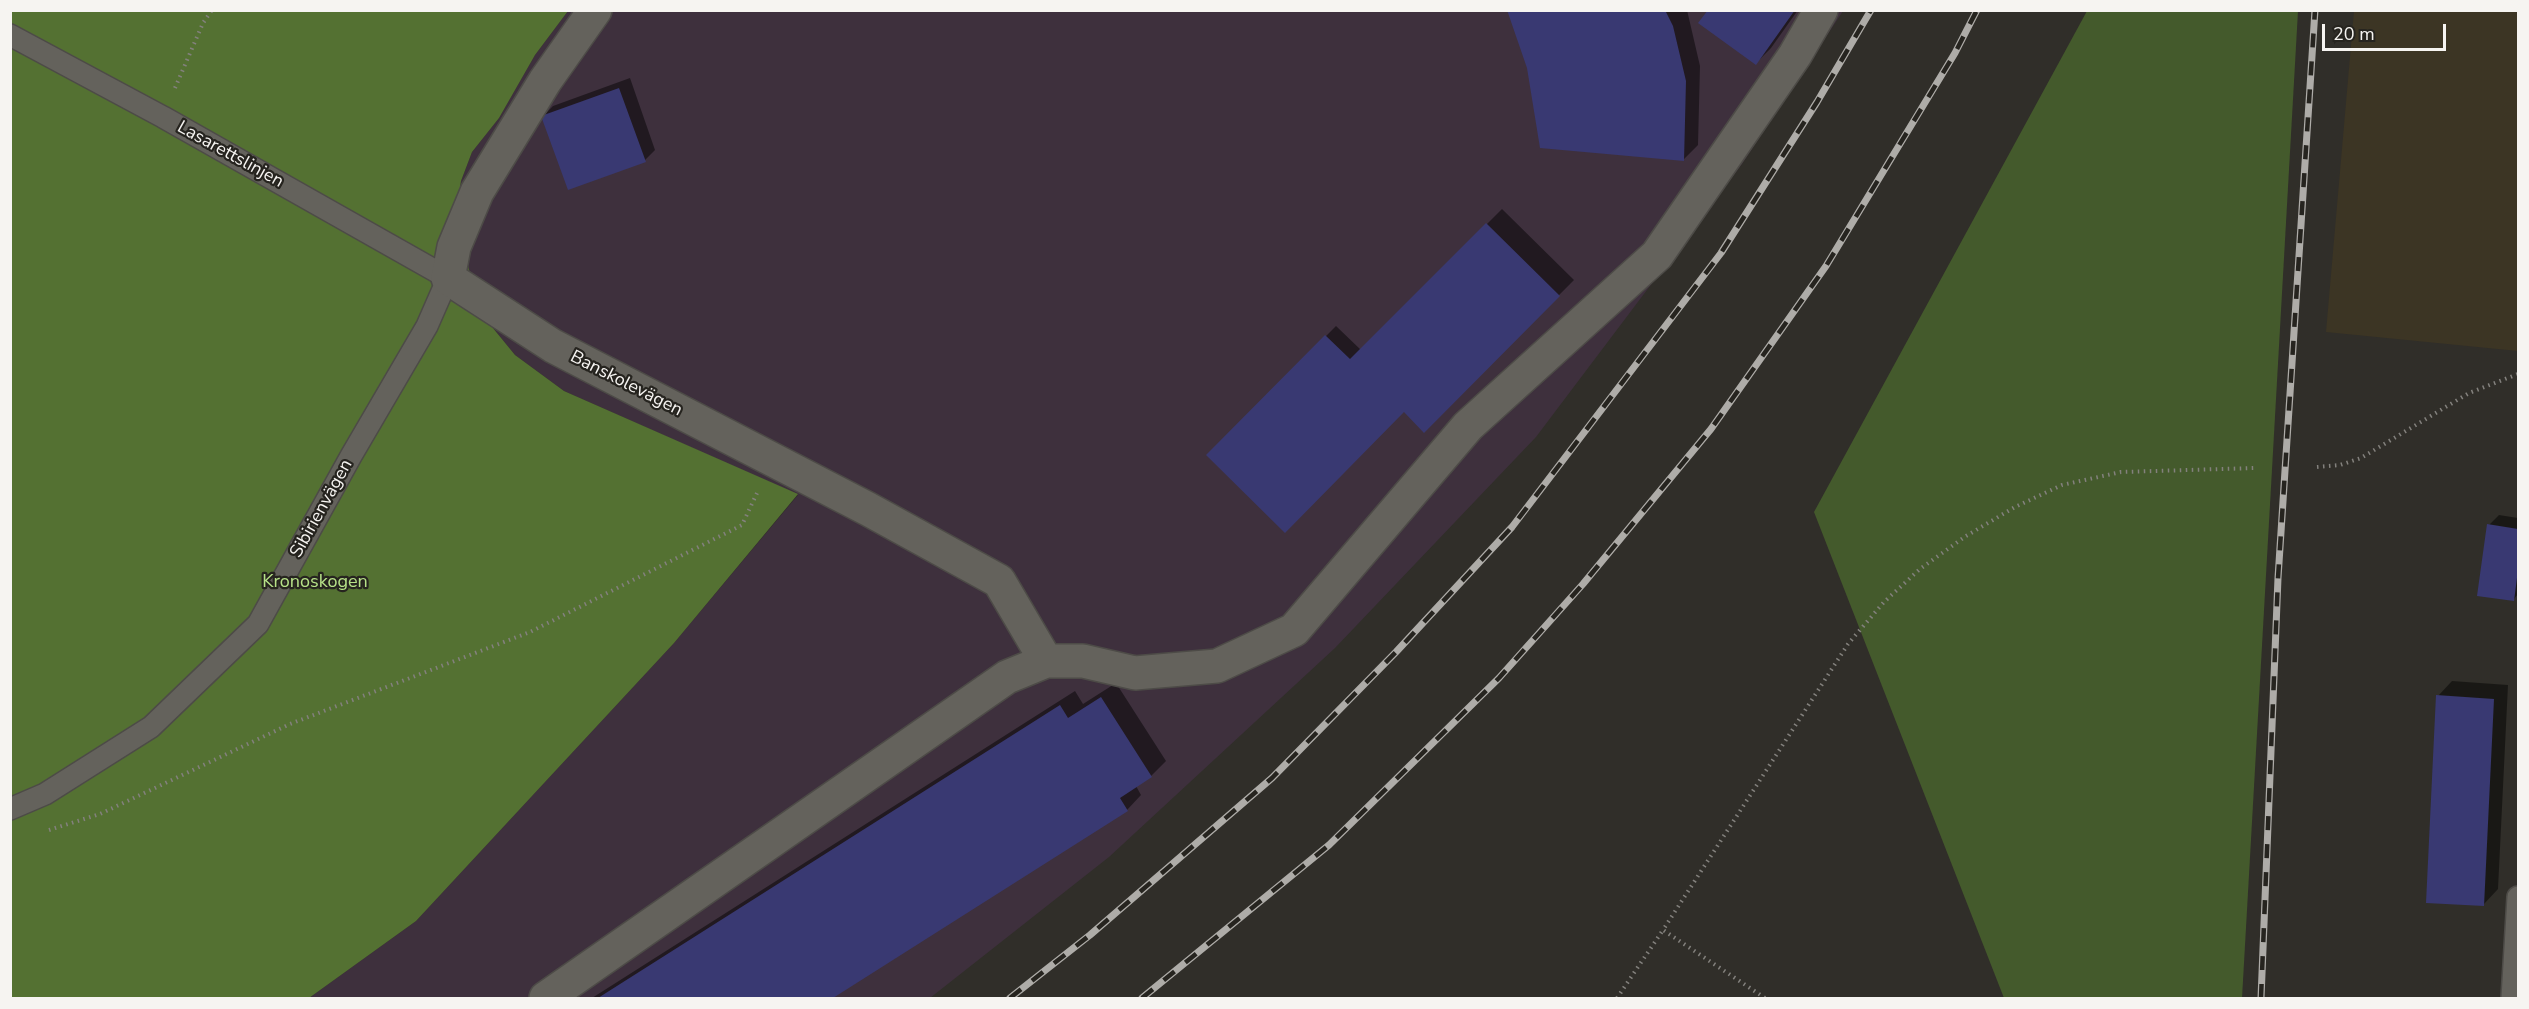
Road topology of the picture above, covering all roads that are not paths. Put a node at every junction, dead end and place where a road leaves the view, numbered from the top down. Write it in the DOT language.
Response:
graph roads {
  1 [pos="595,10"];
  2 [pos="1821,10"];
  3 [pos="10,35"];
  4 [pos="448,278"];
  5 [pos="1046,661"];
  6 [pos="10,809"];
  7 [pos="2518,897"];
  8 [pos="546,999"];
  9 [pos="2512,999"];
  1 -- 4 [label="street"];
  2 -- 5 [label="street"];
  3 -- 4 [label="lane, Lasarettslinjen"];
  4 -- 5 [label="street, Banskolevägen"];
  4 -- 6 [label="lane, Sibirienvägen"];
  5 -- 8 [label="street"];
  7 -- 9 [label="lane"];
}
